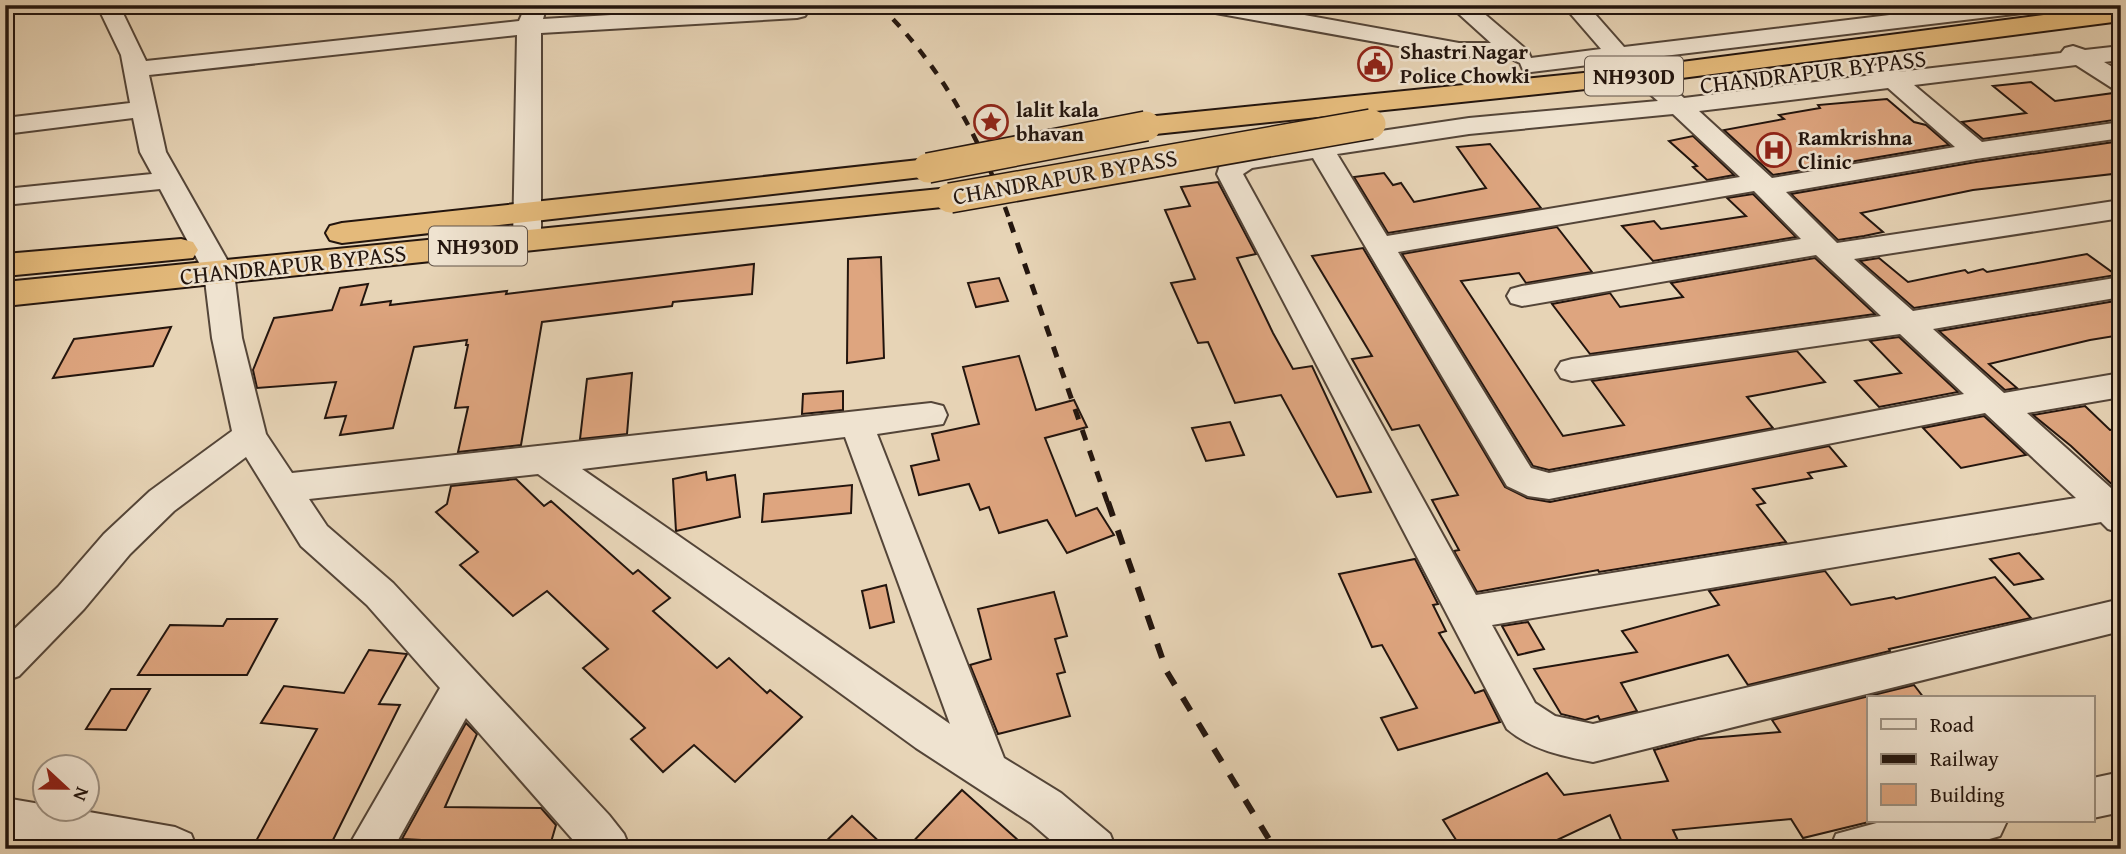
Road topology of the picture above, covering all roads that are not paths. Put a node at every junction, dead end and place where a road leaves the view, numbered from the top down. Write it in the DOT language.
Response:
graph roads {
  1 [pos="108,5"];
  2 [pos="1210,5"];
  3 [pos="1460,5"];
  4 [pos="1574,5"];
  5 [pos="1997,7"];
  6 [pos="797,11"];
  7 [pos="2121,13"];
  8 [pos="2028,15"];
  9 [pos="532,16"];
  10 [pos="2121,33"];
  11 [pos="1510,48"];
  12 [pos="2071,51"];
  13 [pos="2121,52"];
  14 [pos="1618,54"];
  15 [pos="1531,65"];
  16 [pos="136,69"];
  17 [pos="1882,72"];
  18 [pos="2121,83"];
  19 [pos="1553,84"];
  20 [pos="1660,90"];
  21 [pos="144,109"];
  22 [pos="5,126"];
  23 [pos="2121,130"];
  24 [pos="1320,148"];
  25 [pos="1976,151"];
  26 [pos="169,180"];
  27 [pos="1763,184"];
  28 [pos="5,197"];
  29 [pos="2121,209"];
  30 [pos="527,227"];
  31 [pos="1380,246"];
  32 [pos="1826,249"];
  33 [pos="213,260"];
  34 [pos="5,265"];
  35 [pos="2121,287"];
  36 [pos="5,294"];
  37 [pos="1522,296"];
  38 [pos="1907,323"];
  39 [pos="1572,370"];
  40 [pos="2121,385"];
  41 [pos="1995,403"];
  42 [pos="931,415"];
  43 [pos="857,425"];
  44 [pos="250,436"];
  45 [pos="544,460"];
  46 [pos="281,488"];
  47 [pos="2112,504"];
  48 [pos="1466,613"];
  49 [pos="2121,615"];
  50 [pos="5,664"];
  51 [pos="463,685"];
  52 [pos="988,771"];
  53 [pos="2121,792"];
  54 [pos="2094,798"];
  55 [pos="5,819"];
  56 [pos="1980,822"];
  57 [pos="175,849"];
  58 [pos="369,849"];
  59 [pos="608,849"];
  60 [pos="1094,849"];
  61 [pos="1852,849"];
  1 -- 16 [label="street"];
  2 -- 11 [label="street"];
  3 -- 11 [label="street"];
  4 -- 14 [label="street"];
  5 -- 8 [label="street"];
  5 -- 14 [label="street"];
  6 -- 9 [label="street"];
  7 -- 8 [label="highway, CHANDRAPUR BYPASS / NH930D"];
  8 -- 20 [label="highway, CHANDRAPUR BYPASS / NH930D"];
  9 -- 16 [label="street"];
  9 -- 30 [label="street"];
  10 -- 12 [label="highway"];
  11 -- 15 [label="street"];
  12 -- 13 [label="street"];
  12 -- 17 [label="street"];
  12 -- 18 [label="street"];
  14 -- 15 [label="street"];
  14 -- 20 [label="street"];
  15 -- 19 [label="street"];
  16 -- 21 [label="street"];
  17 -- 20 [label="street"];
  17 -- 25 [label="street"];
  19 -- 20 [label="highway, CHANDRAPUR BYPASS / NH930D"];
  19 -- 30 [label="highway, CHANDRAPUR BYPASS / NH930D, bridge"];
  20 -- 24 [label="street"];
  20 -- 27 [label="street"];
  20 -- 30 [label="highway, CHANDRAPUR BYPASS / NH930D, bridge"];
  21 -- 22 [label="street"];
  21 -- 26 [label="street"];
  23 -- 25 [label="street"];
  24 -- 31 [label="street"];
  24 -- 48 [label="street"];
  25 -- 27 [label="street"];
  26 -- 28 [label="street"];
  26 -- 33 [label="street"];
  27 -- 31 [label="street"];
  27 -- 32 [label="street"];
  29 -- 32 [label="street"];
  30 -- 33 [label="highway, CHANDRAPUR BYPASS / NH930D"];
  31 -- 41 [label="street"];
  32 -- 37 [label="street"];
  32 -- 38 [label="street"];
  33 -- 34 [label="highway, CHANDRAPUR BYPASS / NH930D"];
  33 -- 36 [label="highway, CHANDRAPUR BYPASS / NH930D"];
  33 -- 44 [label="street"];
  35 -- 38 [label="street"];
  38 -- 39 [label="street"];
  38 -- 41 [label="street"];
  40 -- 41 [label="street"];
  41 -- 47 [label="street"];
  42 -- 43 [label="street"];
  43 -- 45 [label="street"];
  43 -- 52 [label="street"];
  44 -- 46 [label="street"];
  44 -- 50 [label="street"];
  45 -- 46 [label="street"];
  45 -- 52 [label="street"];
  46 -- 51 [label="street"];
  47 -- 48 [label="street"];
  48 -- 49 [label="street"];
  51 -- 58 [label="street"];
  51 -- 59 [label="street"];
  52 -- 60 [label="street"];
  53 -- 54 [label="street"];
  55 -- 57 [label="street"];
  56 -- 61 [label="street"];
}
